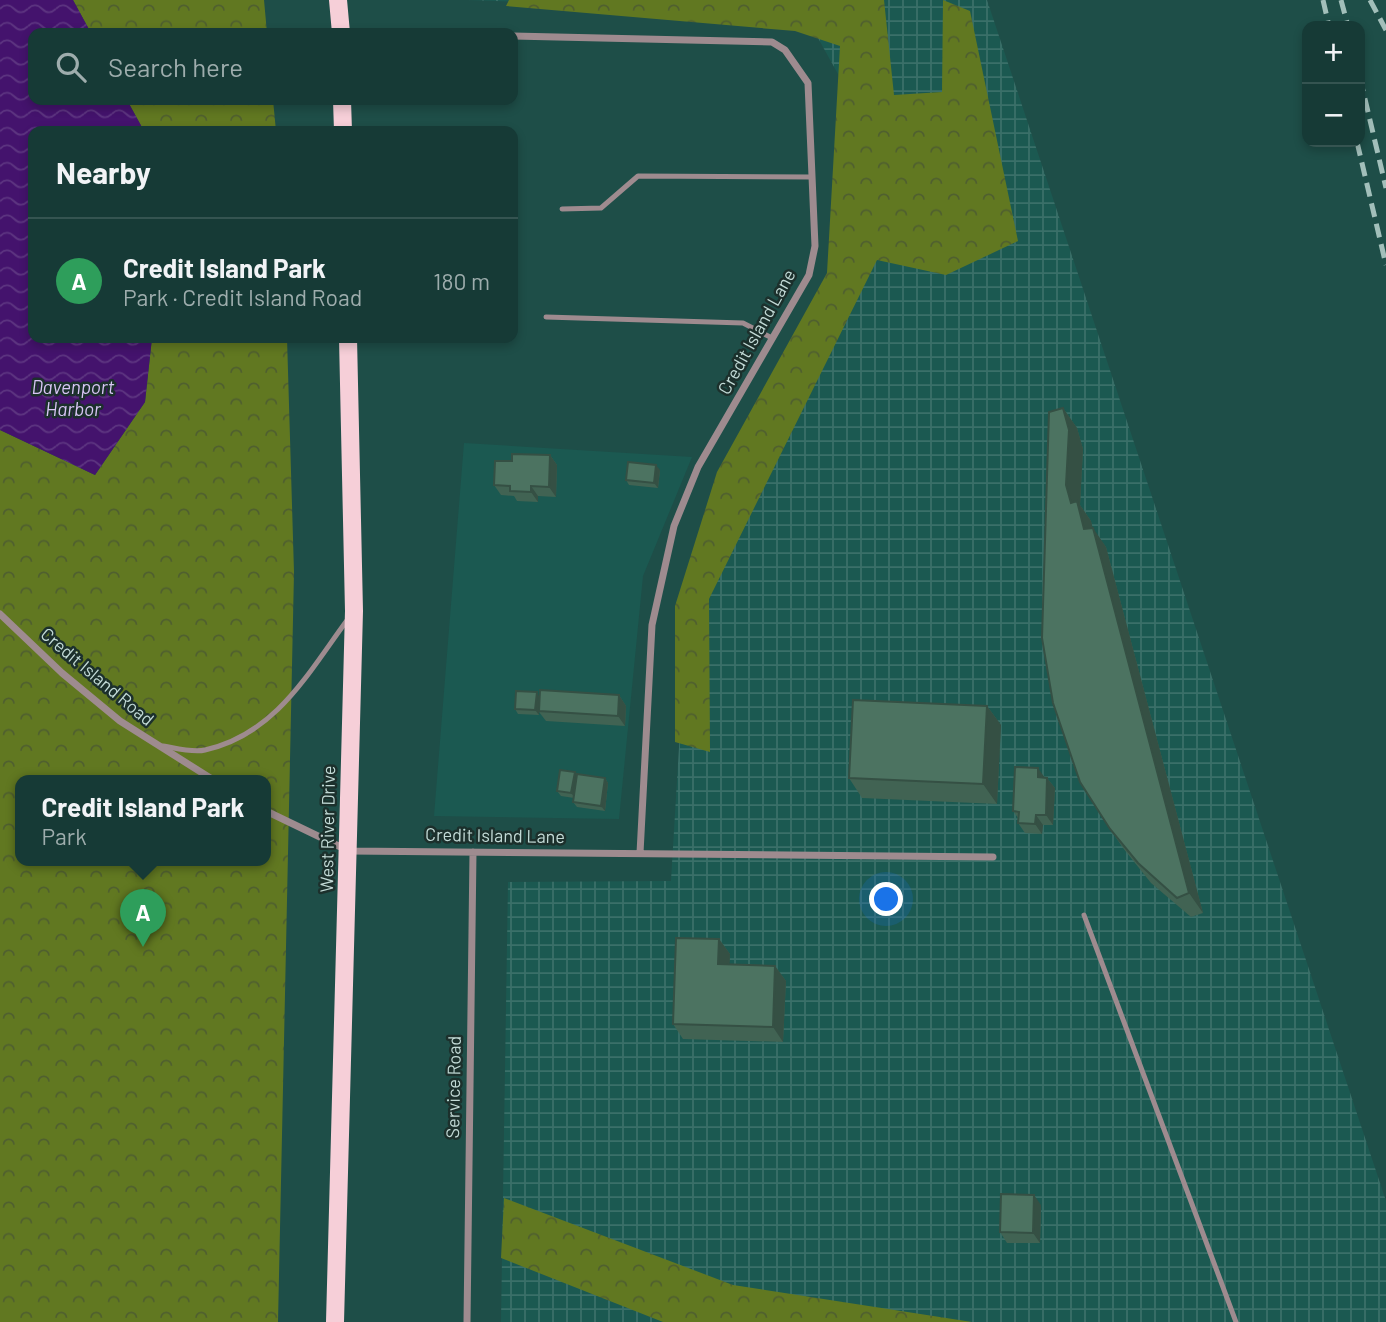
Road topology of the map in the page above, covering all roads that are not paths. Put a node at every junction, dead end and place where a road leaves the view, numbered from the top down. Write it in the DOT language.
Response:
graph roads {
  1 [pos="338,0"];
  2 [pos="341,28"];
  3 [pos="518,36"];
  4 [pos="342,105"];
  5 [pos="343,126"];
  6 [pos="812,177"];
  7 [pos="562,209"];
  8 [pos="546,317"];
  9 [pos="772,338"];
  10 [pos="348,343"];
  11 [pos="354,611"];
  12 [pos="0,614"];
  13 [pos="156,746"];
  14 [pos="205,775"];
  15 [pos="271,814"];
  16 [pos="349,851"];
  17 [pos="473,852"];
  18 [pos="639,853"];
  19 [pos="993,857"];
  20 [pos="1084,915"];
  21 [pos="335,1322"];
  22 [pos="467,1322"];
  23 [pos="1236,1322"];
  1 -- 2 [label="main road"];
  3 -- 6 [label="street, Credit Island Lane"];
  4 -- 5 [label="main road"];
  6 -- 7 [label="lane"];
  6 -- 9 [label="street, Credit Island Lane"];
  8 -- 9 [label="lane"];
  9 -- 18 [label="street, Credit Island Lane"];
  10 -- 11 [label="main road, West River Drive"];
  11 -- 13 [label="lane"];
  11 -- 16 [label="main road, West River Drive"];
  12 -- 13 [label="street, Credit Island Road"];
  13 -- 14 [label="street, Credit Island Road"];
  15 -- 16 [label="street"];
  16 -- 17 [label="street, Credit Island Lane"];
  16 -- 21 [label="main road, West River Drive"];
  17 -- 18 [label="street, Credit Island Lane"];
  17 -- 22 [label="street, Service Road"];
  18 -- 19 [label="street, Credit Island Lane"];
  20 -- 23 [label="lane"];
}
